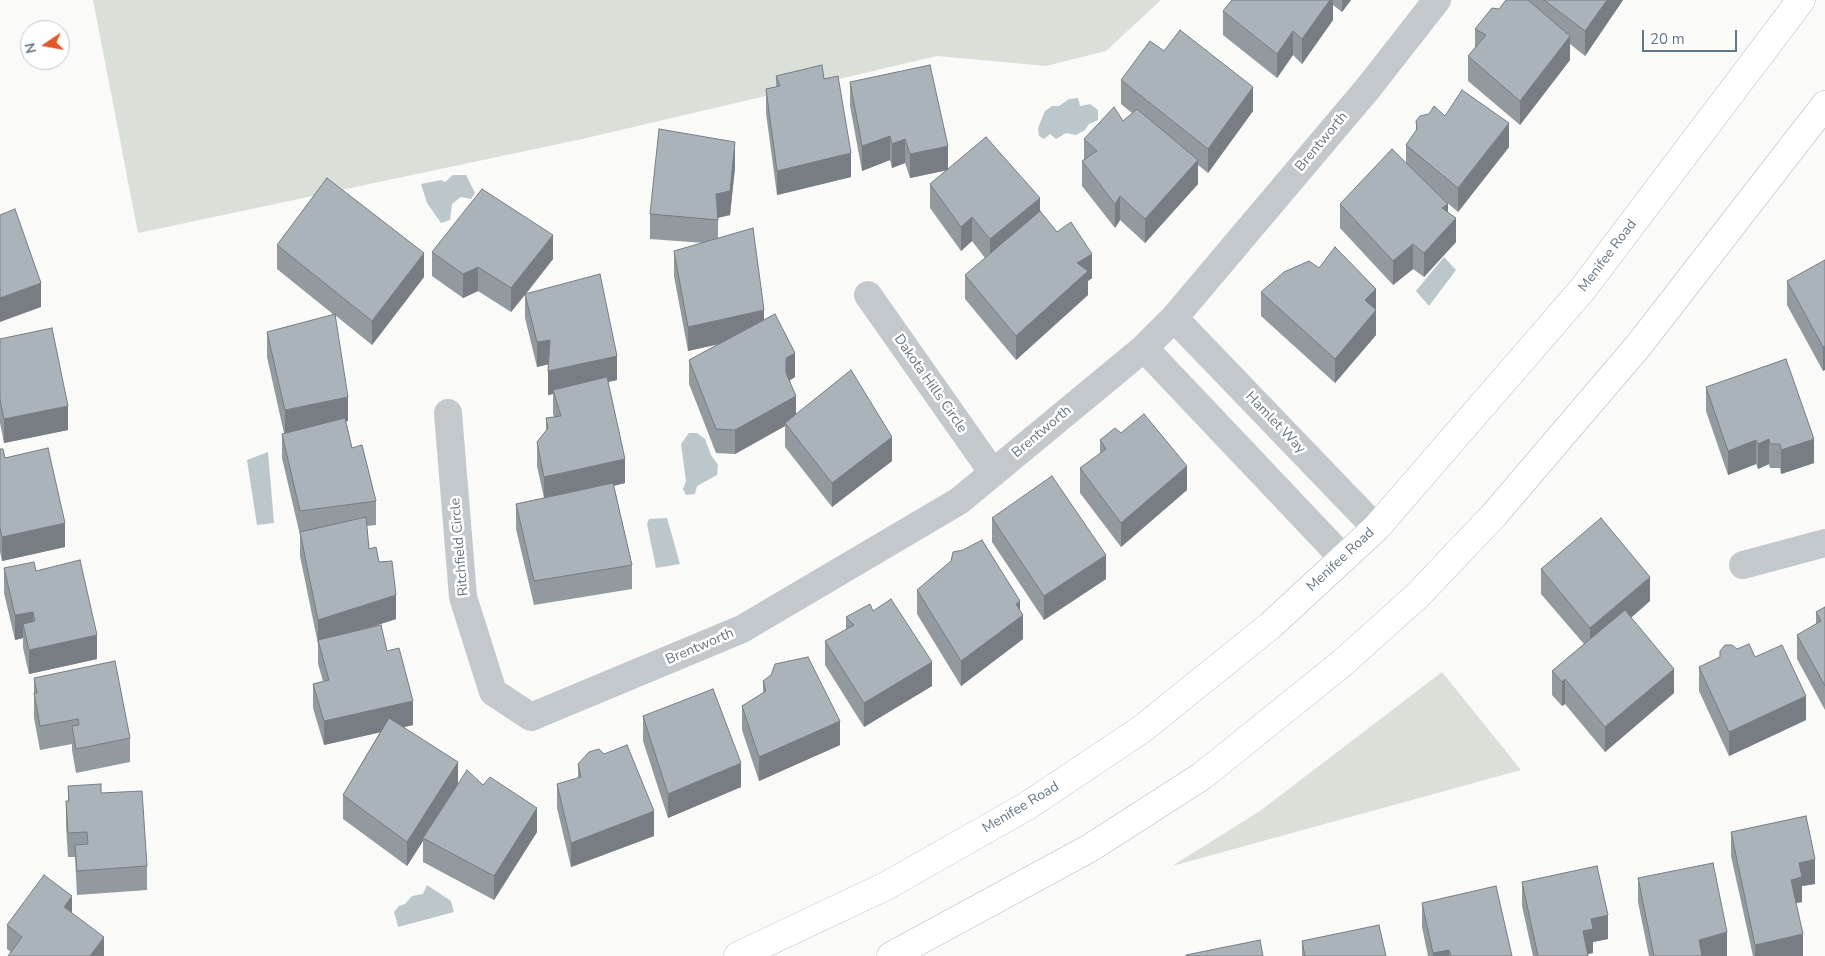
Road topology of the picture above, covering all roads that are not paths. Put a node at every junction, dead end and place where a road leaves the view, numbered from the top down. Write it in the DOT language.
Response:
graph roads {
  1 [pos="1437,0"];
  2 [pos="1800,0"];
  3 [pos="1825,105"];
  4 [pos="868,295"];
  5 [pos="1174,318"];
  6 [pos="1144,348"];
  7 [pos="448,413"];
  8 [pos="993,473"];
  9 [pos="1376,528"];
  10 [pos="1825,543"];
  11 [pos="1343,558"];
  12 [pos="1743,565"];
  13 [pos="531,717"];
  14 [pos="738,956"];
  15 [pos="891,956"];
  1 -- 5 [label="street, Brentworth"];
  2 -- 9 [label="main road, Menifee Road"];
  3 -- 15 [label="main road"];
  4 -- 8 [label="street, Dakota Hills Circle"];
  5 -- 6 [label="street, Brentworth"];
  5 -- 9 [label="street, Hamlet Way"];
  6 -- 8 [label="street, Brentworth"];
  6 -- 11 [label="street"];
  7 -- 13 [label="street, Ritchfield Circle"];
  8 -- 13 [label="street, Brentworth"];
  9 -- 11 [label="main road, Menifee Road"];
  10 -- 12 [label="street"];
  11 -- 14 [label="main road, Menifee Road"];
}
